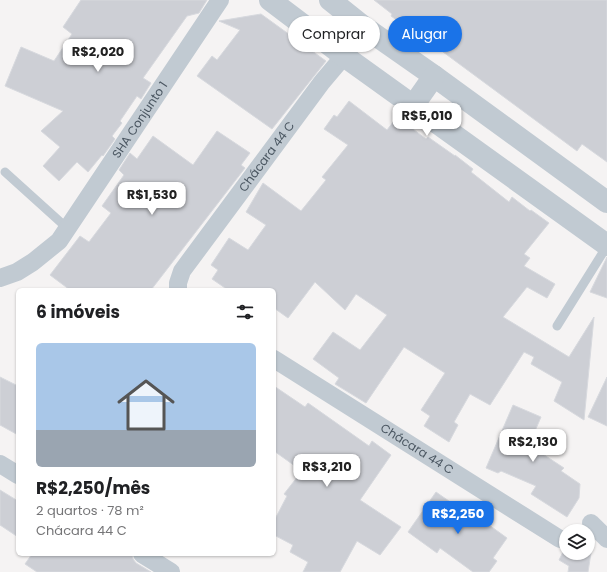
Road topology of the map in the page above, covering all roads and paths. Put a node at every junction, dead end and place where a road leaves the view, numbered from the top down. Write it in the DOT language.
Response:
graph roads {
  1 [pos="220,0"];
  2 [pos="270,0"];
  3 [pos="330,0"];
  4 [pos="350,16"];
  5 [pos="380,38"];
  6 [pos="347,52"];
  7 [pos="344,56"];
  8 [pos="434,76"];
  9 [pos="413,106"];
  10 [pos="5,172"];
  11 [pos="607,202"];
  12 [pos="67,228"];
  13 [pos="607,245"];
  14 [pos="0,278"];
  15 [pos="178,288"];
  16 [pos="557,326"];
  17 [pos="276,360"];
  18 [pos="0,464"];
  19 [pos="16,474"];
  20 [pos="595,527"];
  21 [pos="559,538"];
  22 [pos="607,539"];
  23 [pos="145,556"];
  24 [pos="171,572"];
  1 -- 12 [label="street, SHA Conjunto 1"];
  2 -- 7 [label="street"];
  3 -- 4 [label="street"];
  5 -- 8 [label="street"];
  6 -- 7 [label="street, Chácara 44 C"];
  7 -- 9 [label="street"];
  7 -- 15 [label="street, Chácara 44 C"];
  8 -- 9 [label="street"];
  8 -- 11 [label="street"];
  9 -- 13 [label="street"];
  10 -- 12 [label="lane"];
  12 -- 14 [label="street, SHA Conjunto 1"];
  13 -- 16 [label="lane"];
  17 -- 21 [label="street, Chácara 44 C"];
  18 -- 19 [label="street"];
  20 -- 22 [label="street"];
  23 -- 24 [label="street"];
}
